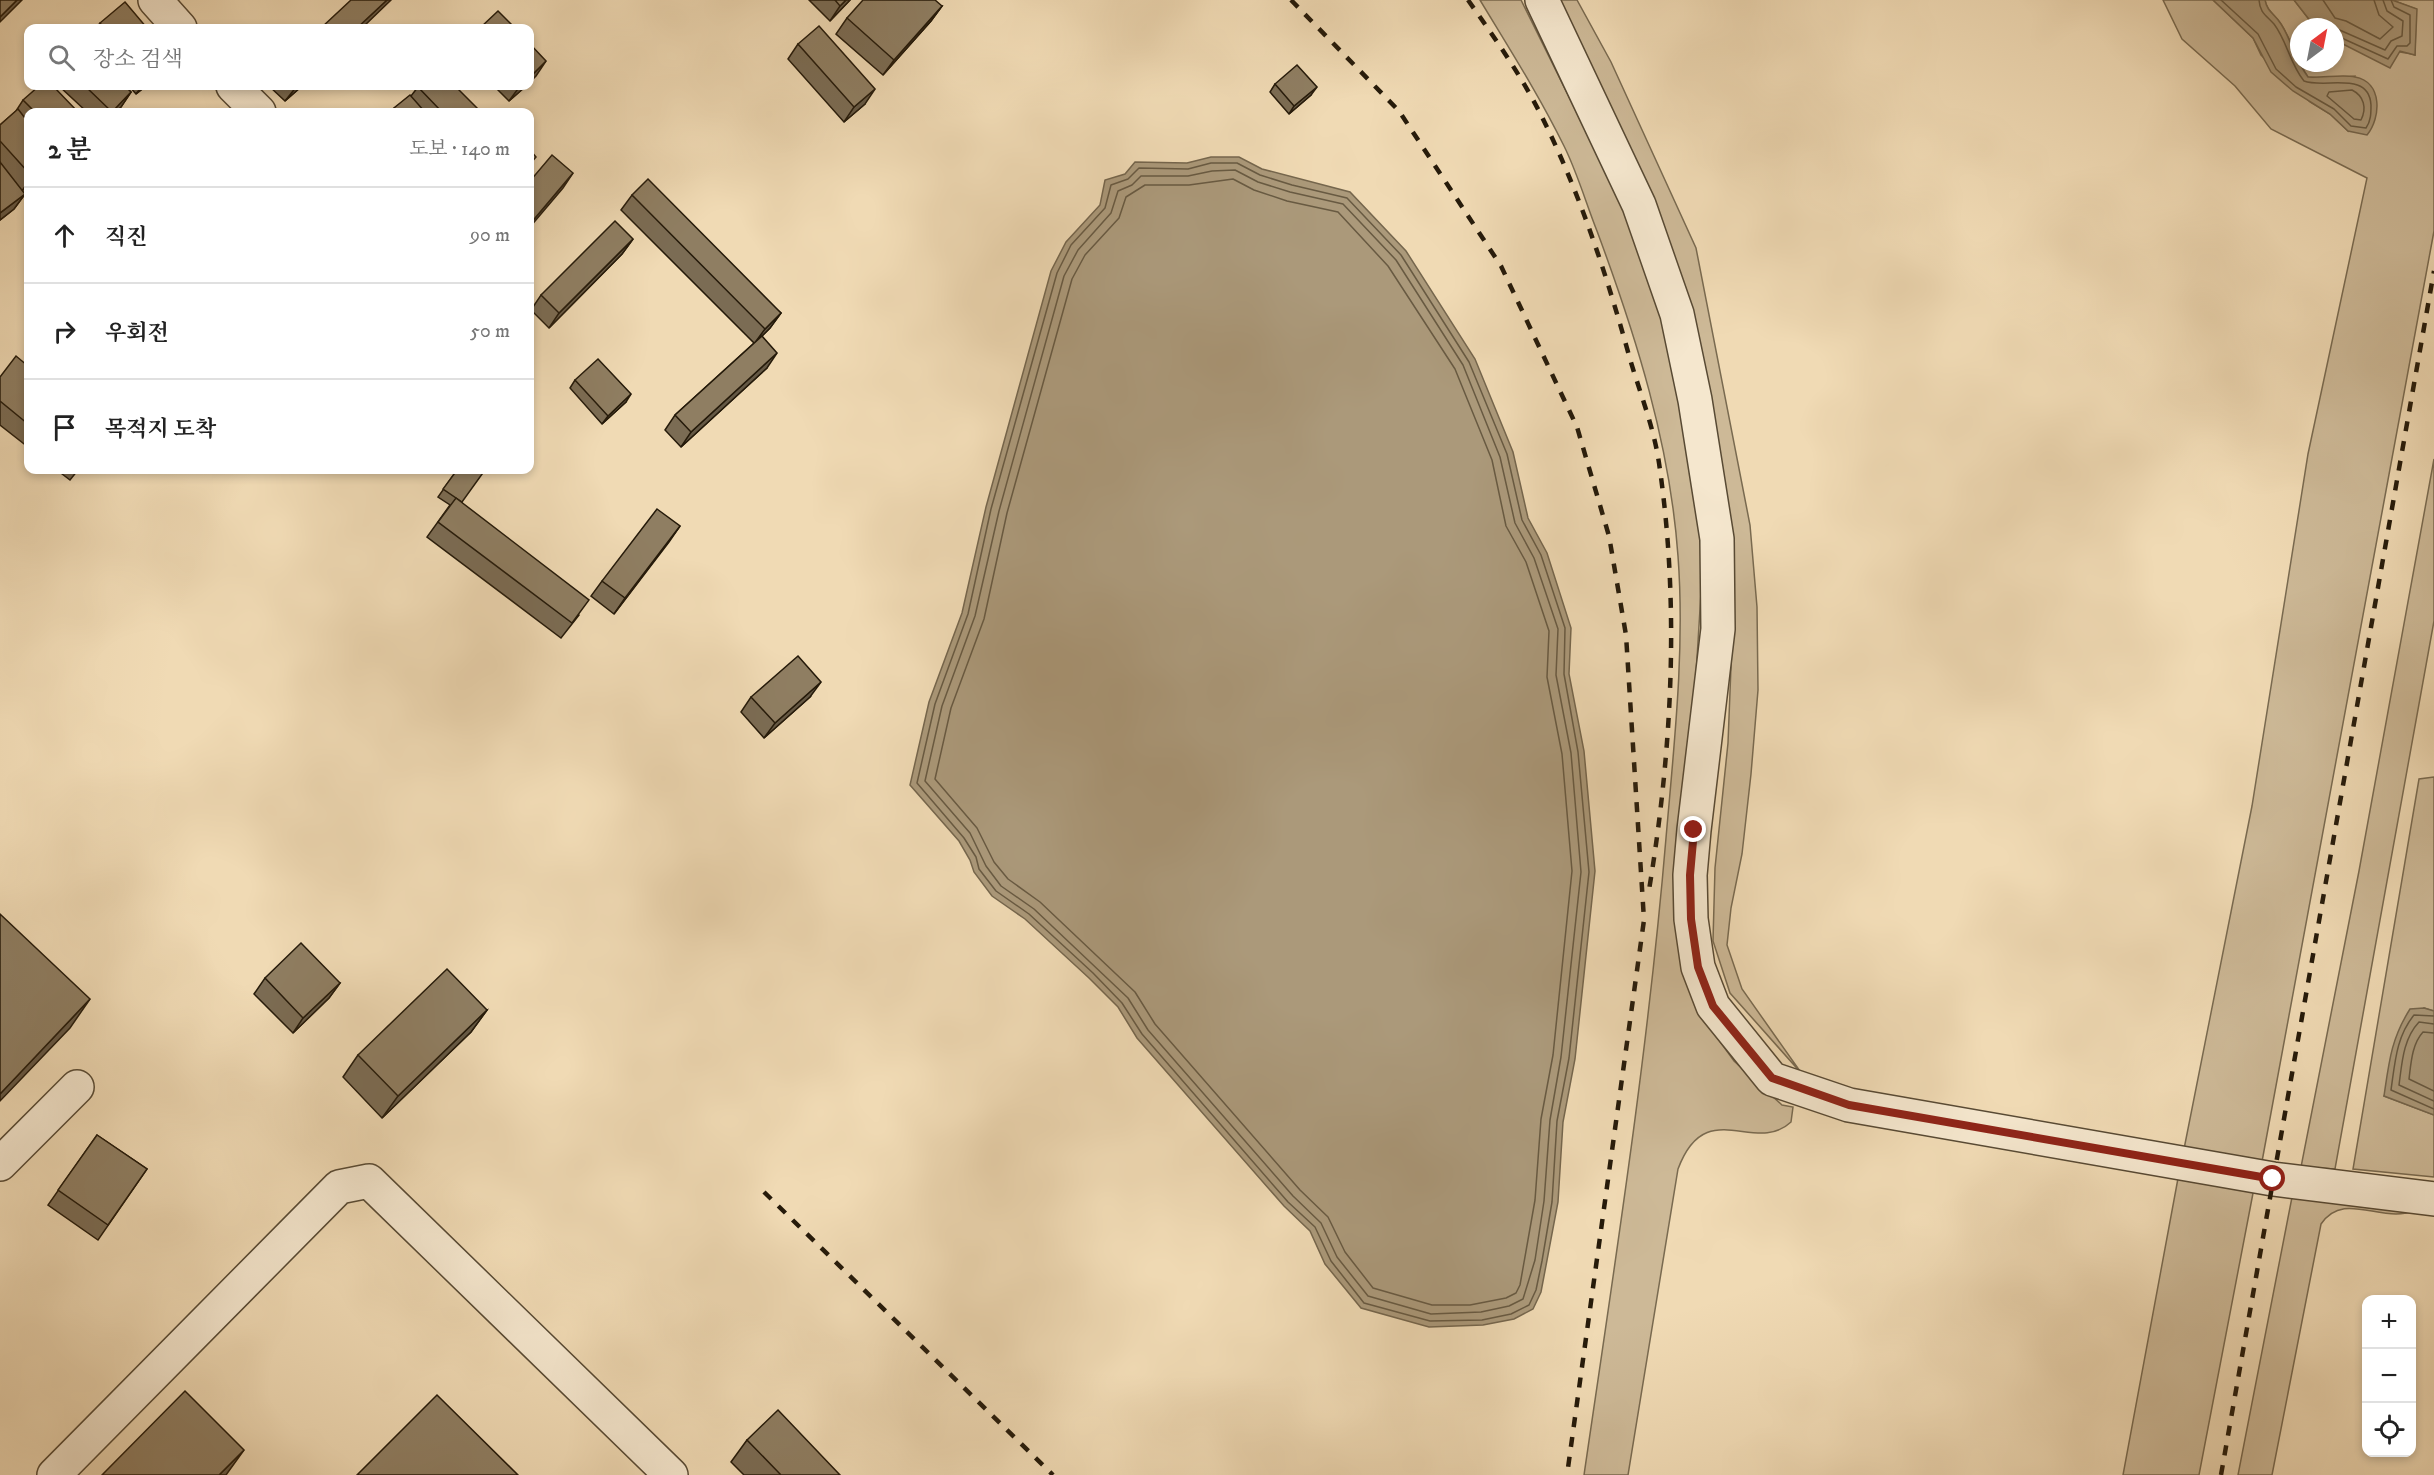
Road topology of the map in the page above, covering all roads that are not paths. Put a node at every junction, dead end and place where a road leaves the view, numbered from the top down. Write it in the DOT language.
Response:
graph roads {
  1 [pos="154,0"];
  2 [pos="1542,0"];
  3 [pos="176,24"];
  4 [pos="238,90"];
  5 [pos="255,108"];
  6 [pos="76,1087"];
  7 [pos="0,1164"];
  8 [pos="2434,1198"];
  9 [pos="54,1475"];
  10 [pos="670,1475"];
  1 -- 3 [label="street"];
  2 -- 8 [label="street"];
  4 -- 5 [label="street"];
  6 -- 7 [label="street"];
  9 -- 10 [label="street"];
}
